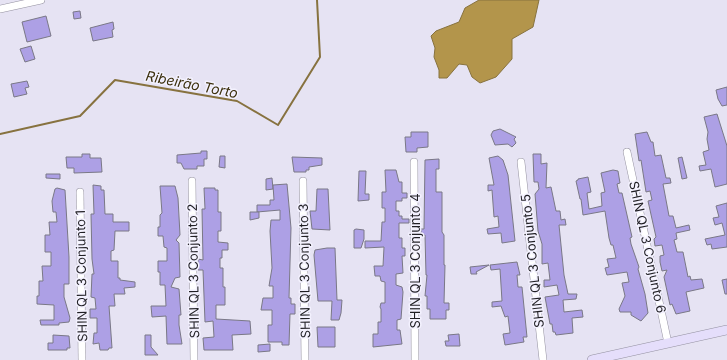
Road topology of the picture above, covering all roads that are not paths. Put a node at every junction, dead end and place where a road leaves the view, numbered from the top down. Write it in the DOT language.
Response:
graph roads {
  1 [pos="41,0"];
  2 [pos="0,9"];
  3 [pos="627,152"];
  4 [pos="414,162"];
  5 [pos="521,162"];
  6 [pos="192,181"];
  7 [pos="303,181"];
  8 [pos="80,192"];
  9 [pos="727,330"];
  10 [pos="668,342"];
  11 [pos="82,360"];
  12 [pos="194,360"];
  13 [pos="305,360"];
  14 [pos="415,360"];
  15 [pos="543,360"];
  16 [pos="592,360"];
  1 -- 2 [label="street"];
  3 -- 10 [label="street, SHIN QL 3 Conjunto 6"];
  4 -- 14 [label="street, SHIN QL 3 Conjunto 4"];
  5 -- 15 [label="street, SHIN QL 3 Conjunto 5"];
  6 -- 12 [label="street, SHIN QL 3 Conjunto 2"];
  7 -- 13 [label="street, SHIN QL 3 Conjunto 3"];
  8 -- 11 [label="street, SHIN QL 3 Conjunto 1"];
  9 -- 10 [label="street"];
  10 -- 16 [label="street"];
}
